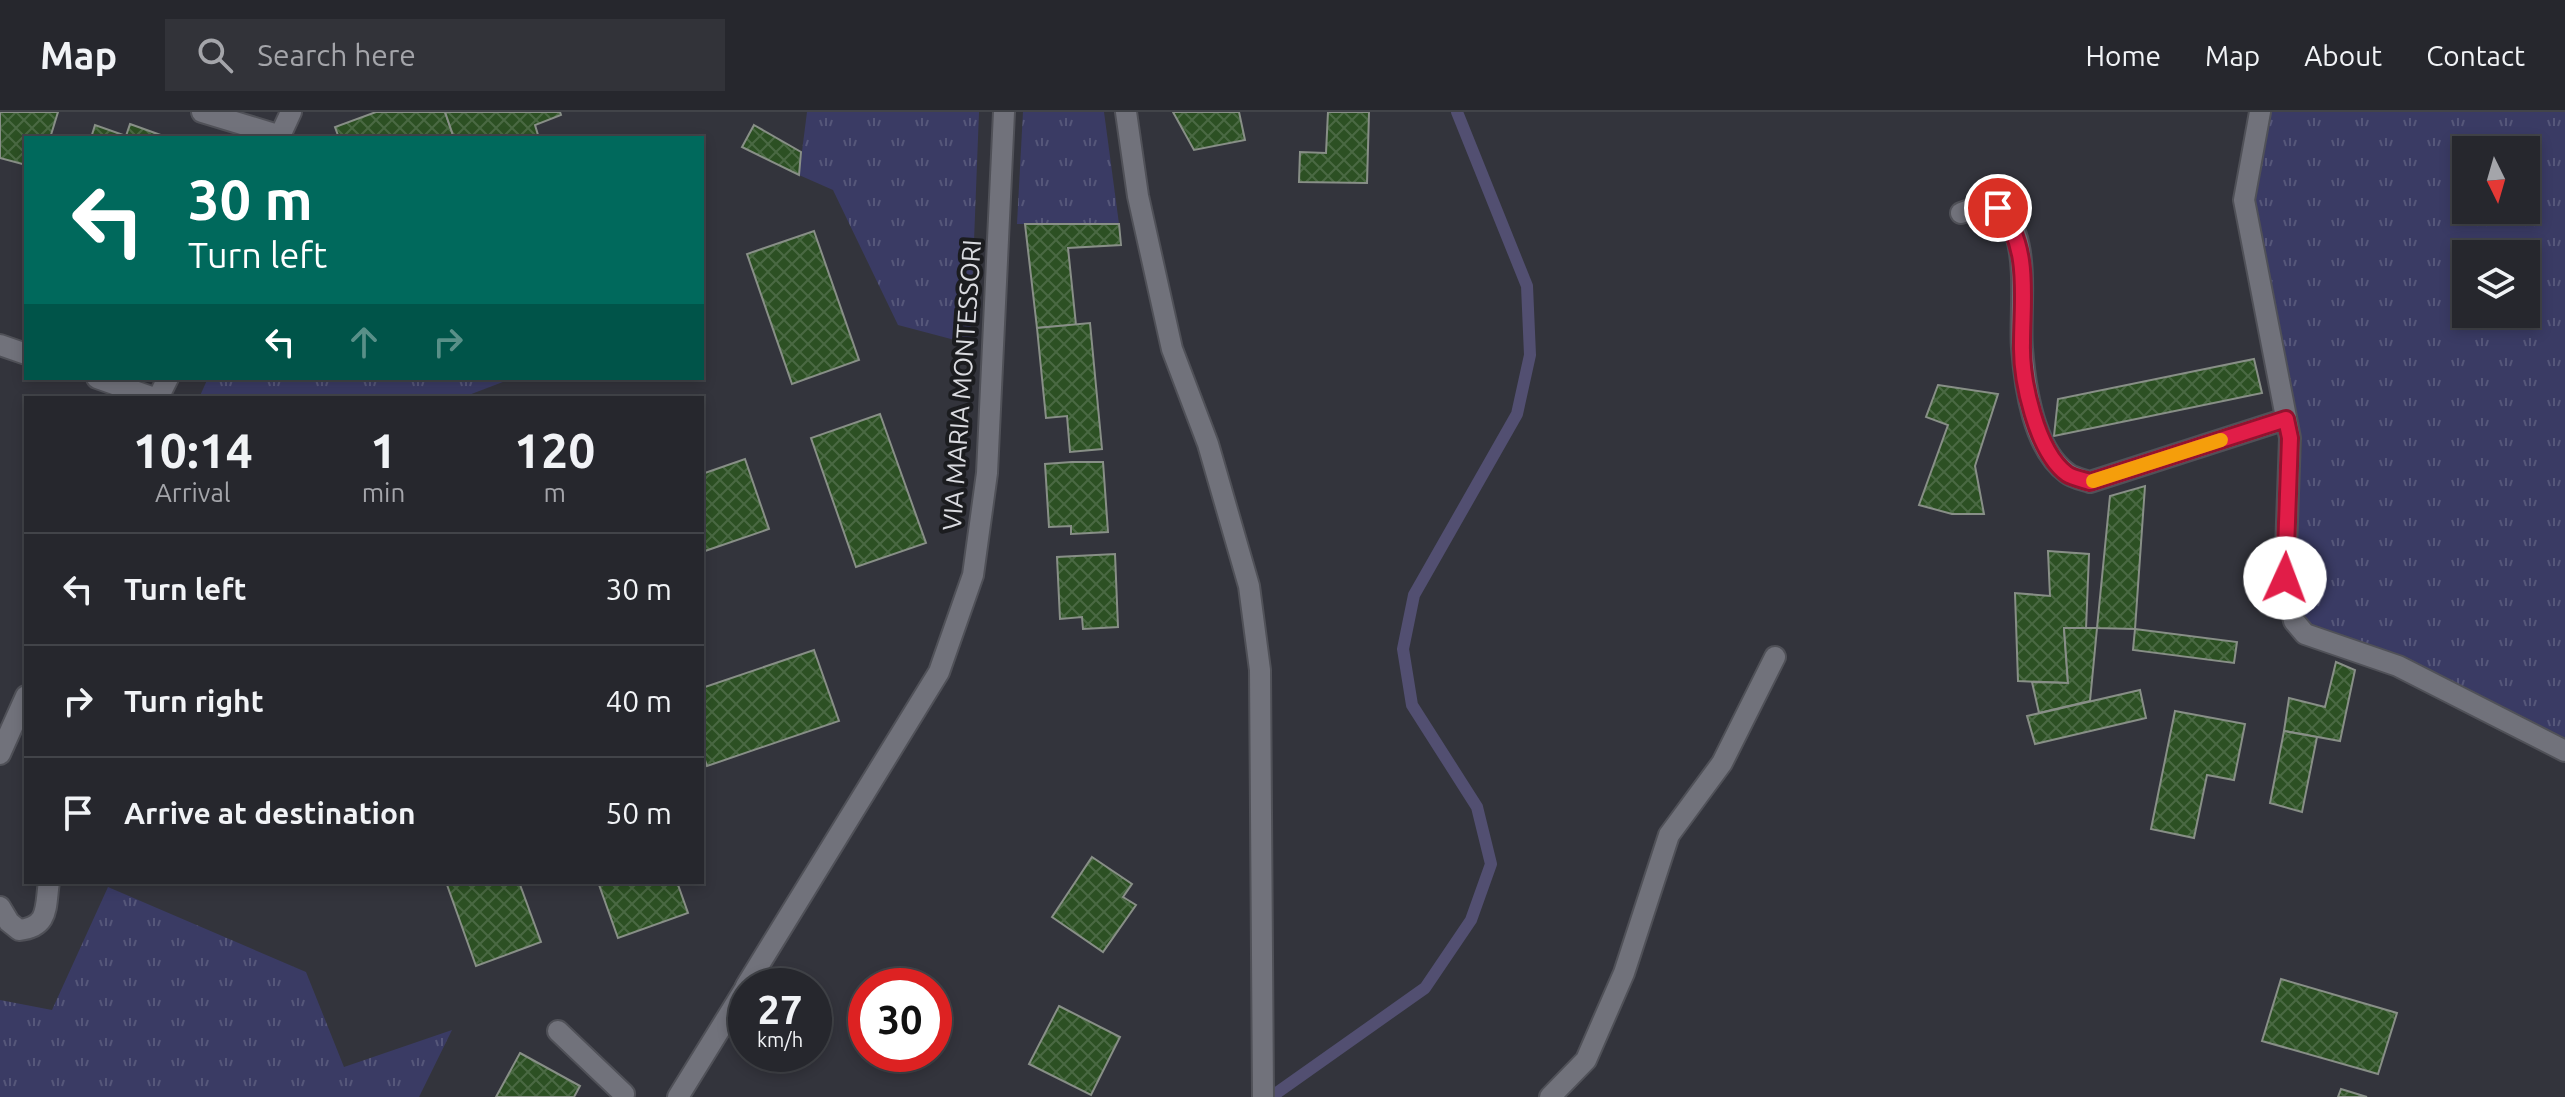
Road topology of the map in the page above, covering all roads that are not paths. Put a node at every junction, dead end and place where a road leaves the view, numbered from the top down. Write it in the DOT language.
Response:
graph roads {
  1 [pos="202,112"];
  2 [pos="291,112"];
  3 [pos="1004,112"];
  4 [pos="1126,112"];
  5 [pos="2260,112"];
  6 [pos="277,136"];
  7 [pos="280,136"];
  8 [pos="1961,213"];
  9 [pos="0,345"];
  10 [pos="24,353"];
  11 [pos="103,380"];
  12 [pos="150,396"];
  13 [pos="2286,419"];
  14 [pos="1775,657"];
  15 [pos="24,700"];
  16 [pos="2565,751"];
  17 [pos="0,754"];
  18 [pos="49,884"];
  19 [pos="0,907"];
  20 [pos="757,968"];
  21 [pos="728,1015"];
  22 [pos="558,1031"];
  23 [pos="623,1097"];
  24 [pos="678,1097"];
  25 [pos="1263,1097"];
  26 [pos="1550,1097"];
  1 -- 6 [label="street"];
  2 -- 7 [label="street"];
  3 -- 20 [label="street, VIA MARIA MONTESSORI"];
  4 -- 25 [label="street"];
  5 -- 13 [label="street"];
  8 -- 13 [label="street"];
  9 -- 10 [label="street"];
  11 -- 12 [label="street"];
  13 -- 16 [label="street"];
  14 -- 26 [label="street"];
  15 -- 17 [label="street"];
  18 -- 19 [label="street"];
  21 -- 24 [label="street, VIA MARIA MONTESSORI"];
  22 -- 23 [label="street"];
}
